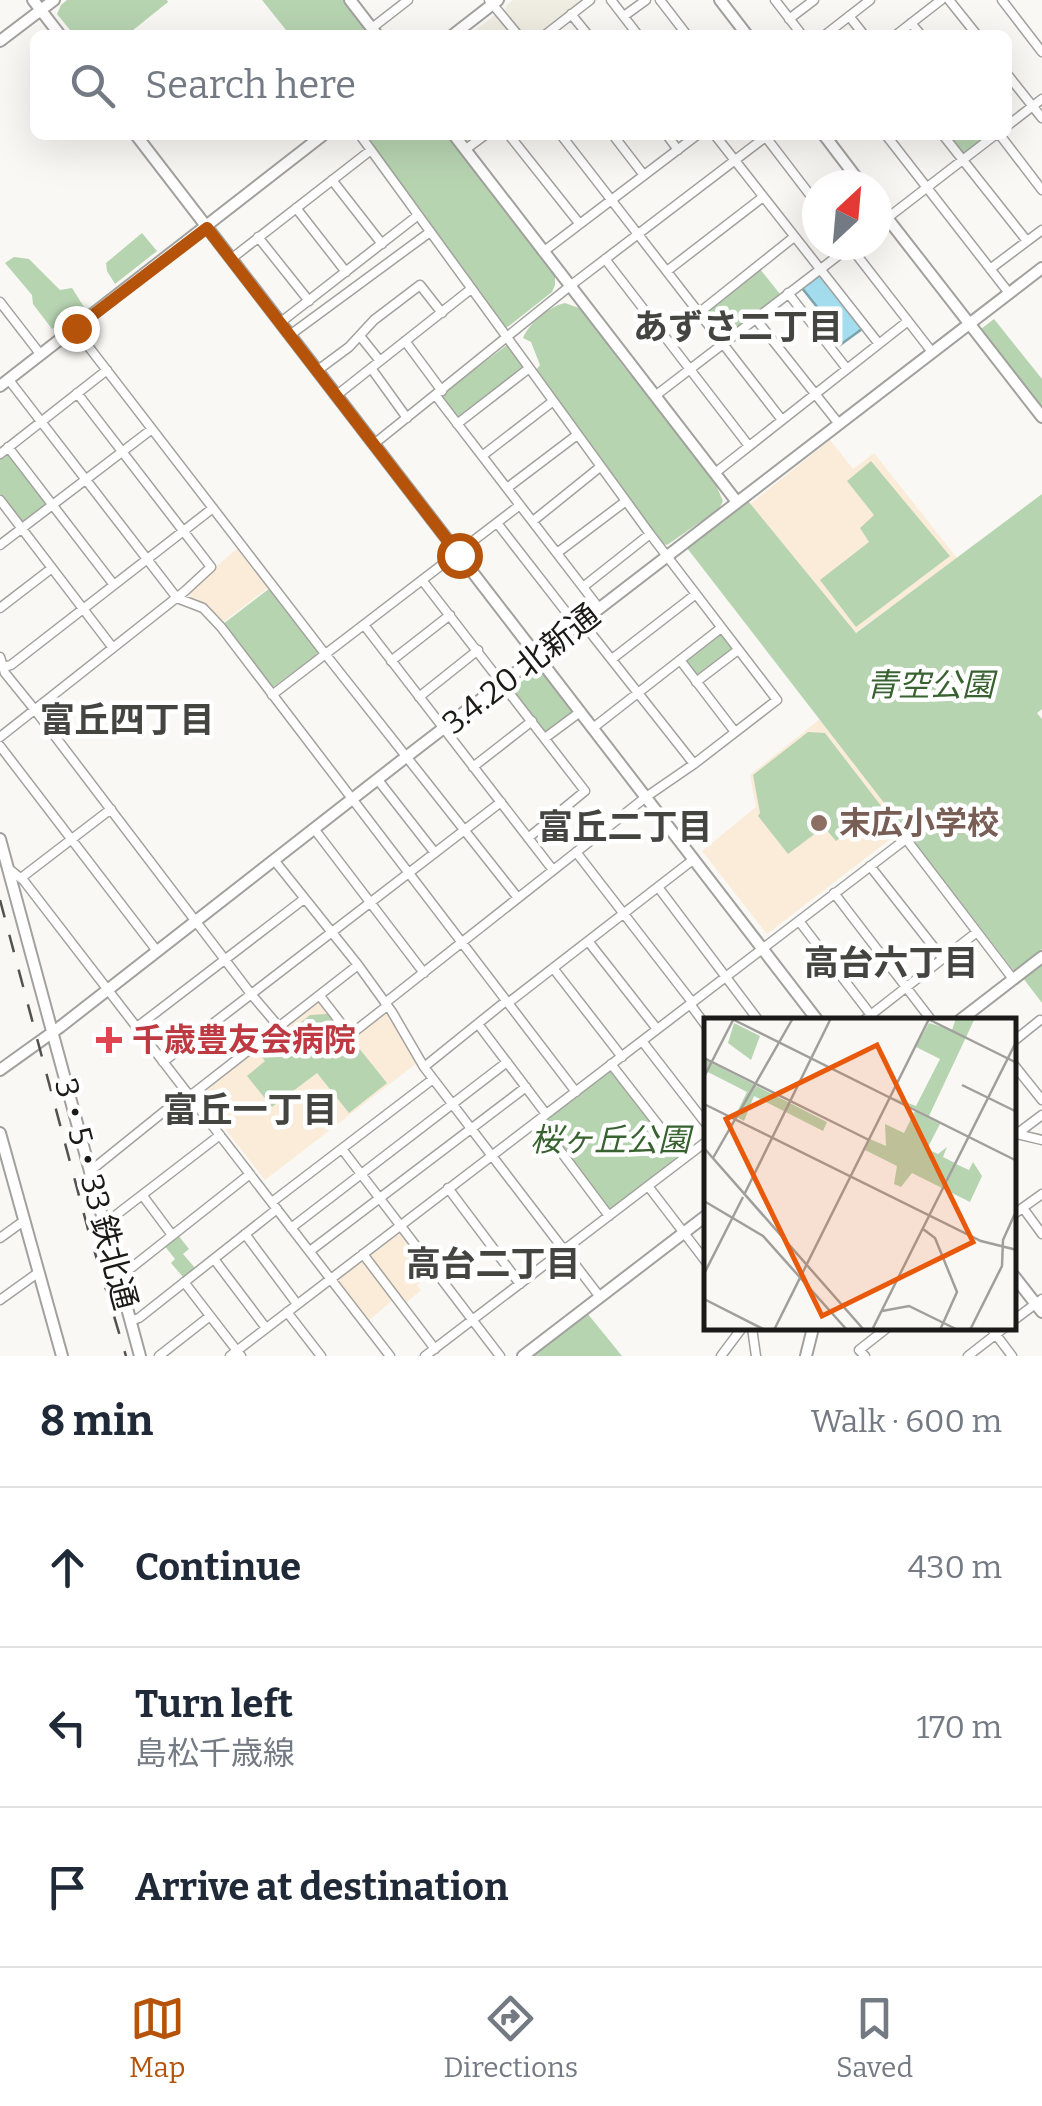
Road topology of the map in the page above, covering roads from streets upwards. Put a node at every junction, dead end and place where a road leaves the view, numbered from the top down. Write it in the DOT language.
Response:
graph roads {
  1 [pos="54,0"];
  2 [pos="350,0"];
  3 [pos="408,0"];
  4 [pos="590,0"];
  5 [pos="612,0"];
  6 [pos="646,0"];
  7 [pos="660,0"];
  8 [pos="720,0"];
  9 [pos="775,0"];
  10 [pos="814,0"];
  11 [pos="870,0"];
  12 [pos="941,0"];
  13 [pos="950,0"];
  14 [pos="1002,0"];
  15 [pos="493,1"];
  16 [pos="37,5"];
  17 [pos="572,14"];
  18 [pos="624,16"];
  19 [pos="849,16"];
  20 [pos="789,19"];
  21 [pos="911,23"];
  22 [pos="56,30"];
  23 [pos="372,30"];
  24 [pos="376,30"];
  25 [pos="459,30"];
  26 [pos="514,30"];
  27 [pos="551,30"];
  28 [pos="584,30"];
  29 [pos="634,30"];
  30 [pos="683,30"];
  31 [pos="743,30"];
  32 [pos="798,30"];
  33 [pos="831,30"];
  34 [pos="860,30"];
  35 [pos="902,30"];
  36 [pos="917,30"];
  37 [pos="973,30"];
  38 [pos="0,41"];
  39 [pos="1042,52"];
  40 [pos="1012,80"];
  41 [pos="1042,99"];
  42 [pos="1032,106"];
  43 [pos="1042,118"];
  44 [pos="1012,122"];
  45 [pos="140,140"];
  46 [pos="317,140"];
  47 [pos="363,140"];
  48 [pos="458,140"];
  49 [pos="478,140"];
  50 [pos="514,140"];
  51 [pos="566,140"];
  52 [pos="617,140"];
  53 [pos="670,140"];
  54 [pos="691,140"];
  55 [pos="719,140"];
  56 [pos="761,140"];
  57 [pos="769,140"];
  58 [pos="828,140"];
  59 [pos="890,140"];
  60 [pos="947,140"];
  61 [pos="991,140"];
  62 [pos="1002,140"];
  63 [pos="370,150"];
  64 [pos="466,150"];
  65 [pos="678,150"];
  66 [pos="734,160"];
  67 [pos="962,160"];
  68 [pos="851,170"];
  69 [pos="644,174"];
  70 [pos="332,180"];
  71 [pos="802,184"];
  72 [pos="927,187"];
  73 [pos="1042,190"];
  74 [pos="763,196"];
  75 [pos="611,198"];
  76 [pos="296,208"];
  77 [pos="892,214"];
  78 [pos="417,216"];
  79 [pos="579,223"];
  80 [pos="892,224"];
  81 [pos="207,228"];
  82 [pos="1042,230"];
  83 [pos="430,232"];
  84 [pos="638,233"];
  85 [pos="258,238"];
  86 [pos="794,238"];
  87 [pos="1027,241"];
  88 [pos="382,244"];
  89 [pos="543,252"];
  90 [pos="231,258"];
  91 [pos="605,259"];
  92 [pos="831,260"];
  93 [pos="861,260"];
  94 [pos="1042,268"];
  95 [pos="818,269"];
  96 [pos="990,269"];
  97 [pos="667,271"];
  98 [pos="346,272"];
  99 [pos="570,286"];
  100 [pos="472,289"];
  101 [pos="788,293"];
  102 [pos="1009,293"];
  103 [pos="309,300"];
  104 [pos="0,302"];
  105 [pos="700,312"];
  106 [pos="442,313"];
  107 [pos="755,318"];
  108 [pos="281,322"];
  109 [pos="908,322"];
  110 [pos="970,323"];
  111 [pos="75,329"];
  112 [pos="290,334"];
  113 [pos="360,336"];
  114 [pos="505,337"];
  115 [pos="405,341"];
  116 [pos="723,343"];
  117 [pos="879,344"];
  118 [pos="932,352"];
  119 [pos="41,355"];
  120 [pos="380,362"];
  121 [pos="371,368"];
  122 [pos="690,368"];
  123 [pos="528,369"];
  124 [pos="847,369"];
  125 [pos="107,370"];
  126 [pos="318,370"];
  127 [pos="4,381"];
  128 [pos="77,393"];
  129 [pos="439,394"];
  130 [pos="815,394"];
  131 [pos="337,395"];
  132 [pos="655,396"];
  133 [pos="552,402"];
  134 [pos="1042,417"];
  135 [pos="408,418"];
  136 [pos="782,420"];
  137 [pos="42,421"];
  138 [pos="458,424"];
  139 [pos="839,424"];
  140 [pos="152,429"];
  141 [pos="577,435"];
  142 [pos="374,444"];
  143 [pos="749,446"];
  144 [pos="8,448"];
  145 [pos="122,452"];
  146 [pos="0,454"];
  147 [pos="482,456"];
  148 [pos="600,466"];
  149 [pos="715,473"];
  150 [pos="86,480"];
  151 [pos="507,488"];
  152 [pos="626,501"];
  153 [pos="737,502"];
  154 [pos="1,503"];
  155 [pos="520,505"];
  156 [pos="53,506"];
  157 [pos="213,508"];
  158 [pos="532,521"];
  159 [pos="497,523"];
  160 [pos="22,529"];
  161 [pos="184,532"];
  162 [pos="650,534"];
  163 [pos="0,544"];
  164 [pos="458,552"];
  165 [pos="557,553"];
  166 [pos="667,556"];
  167 [pos="148,560"];
  168 [pos="52,568"];
  169 [pos="422,580"];
  170 [pos="114,586"];
  171 [pos="583,586"];
  172 [pos="696,594"];
  173 [pos="177,598"];
  174 [pos="0,608"];
  175 [pos="83,608"];
  176 [pos="599,608"];
  177 [pos="450,615"];
  178 [pos="580,624"];
  179 [pos="364,626"];
  180 [pos="721,628"];
  181 [pos="113,648"];
  182 [pos="478,650"];
  183 [pos="738,650"];
  184 [pos="326,655"];
  185 [pos="0,657"];
  186 [pos="538,658"];
  187 [pos="612,659"];
  188 [pos="680,660"];
  189 [pos="391,661"];
  190 [pos="3,667"];
  191 [pos="696,682"];
  192 [pos="502,684"];
  193 [pos="638,693"];
  194 [pos="272,695"];
  195 [pos="419,697"];
  196 [pos="35,710"];
  197 [pos="580,712"];
  198 [pos="532,721"];
  199 [pos="444,728"];
  200 [pos="593,728"];
  201 [pos="735,732"];
  202 [pos="0,737"];
  203 [pos="545,738"];
  204 [pos="0,746"];
  205 [pos="406,757"];
  206 [pos="694,764"];
  207 [pos="473,767"];
  208 [pos="378,780"];
  209 [pos="646,797"];
  210 [pos="352,801"];
  211 [pos="500,802"];
  212 [pos="111,809"];
  213 [pos="315,830"];
  214 [pos="463,831"];
  215 [pos="71,838"];
  216 [pos="528,838"];
  217 [pos="0,839"];
  218 [pos="576,852"];
  219 [pos="435,853"];
  220 [pos="694,859"];
  221 [pos="274,860"];
  222 [pos="870,866"];
  223 [pos="8,868"];
  224 [pos="554,870"];
  225 [pos="408,874"];
  226 [pos="21,878"];
  227 [pos="658,887"];
  228 [pos="834,894"];
  229 [pos="518,898"];
  230 [pos="304,899"];
  231 [pos="370,903"];
  232 [pos="623,914"];
  233 [pos="195,921"];
  234 [pos="799,921"];
  235 [pos="976,932"];
  236 [pos="330,933"];
  237 [pos="588,941"];
  238 [pos="462,944"];
  239 [pos="762,949"];
  240 [pos="157,950"];
  241 [pos="1042,957"];
  242 [pos="942,958"];
  243 [pos="226,960"];
  244 [pos="358,965"];
  245 [pos="553,968"];
  246 [pos="424,973"];
  247 [pos="726,977"];
  248 [pos="1012,979"];
  249 [pos="906,987"];
  250 [pos="108,990"];
  251 [pos="251,994"];
  252 [pos="320,996"];
  253 [pos="507,1002"];
  254 [pos="386,1004"];
  255 [pos="691,1004"];
  256 [pos="871,1014"];
  257 [pos="757,1018"];
  258 [pos="816,1018"];
  259 [pos="866,1018"];
  260 [pos="930,1018"];
  261 [pos="964,1018"];
  262 [pos="1037,1023"];
  263 [pos="478,1024"];
  264 [pos="704,1024"];
  265 [pos="137,1028"];
  266 [pos="280,1028"];
  267 [pos="657,1030"];
  268 [pos="53,1032"];
  269 [pos="1042,1038"];
  270 [pos="1017,1039"];
  271 [pos="642,1041"];
  272 [pos="622,1056"];
  273 [pos="164,1062"];
  274 [pos="508,1062"];
  275 [pos="611,1064"];
  276 [pos="424,1067"];
  277 [pos="1017,1069"];
  278 [pos="0,1070"];
  279 [pos="433,1079"];
  280 [pos="526,1087"];
  281 [pos="576,1092"];
  282 [pos="189,1094"];
  283 [pos="1042,1100"];
  284 [pos="451,1103"];
  285 [pos="546,1114"];
  286 [pos="1042,1115"];
  287 [pos="538,1121"];
  288 [pos="704,1121"];
  289 [pos="470,1129"];
  290 [pos="1017,1132"];
  291 [pos="0,1133"];
  292 [pos="1017,1133"];
  293 [pos="220,1135"];
  294 [pos="1042,1140"];
  295 [pos="704,1143"];
  296 [pos="342,1149"];
  297 [pos="491,1156"];
  298 [pos="684,1158"];
  299 [pos="90,1172"];
  300 [pos="360,1173"];
  301 [pos="250,1174"];
  302 [pos="8,1181"];
  303 [pos="648,1186"];
  304 [pos="448,1188"];
  305 [pos="1042,1194"];
  306 [pos="143,1196"];
  307 [pos="380,1199"];
  308 [pos="274,1206"];
  309 [pos="1023,1208"];
  310 [pos="1017,1212"];
  311 [pos="609,1216"];
  312 [pos="704,1217"];
  313 [pos="24,1220"];
  314 [pos="103,1225"];
  315 [pos="400,1226"];
  316 [pos="291,1228"];
  317 [pos="684,1233"];
  318 [pos="245,1234"];
  319 [pos="1042,1234"];
  320 [pos="172,1235"];
  321 [pos="0,1238"];
  322 [pos="564,1250"];
  323 [pos="310,1252"];
  324 [pos="363,1254"];
  325 [pos="214,1258"];
  326 [pos="704,1258"];
  327 [pos="39,1272"];
  328 [pos="117,1274"];
  329 [pos="330,1278"];
  330 [pos="1017,1279"];
  331 [pos="184,1282"];
  332 [pos="520,1284"];
  333 [pos="600,1297"];
  334 [pos="1,1299"];
  335 [pos="298,1304"];
  336 [pos="1040,1305"];
  337 [pos="287,1312"];
  338 [pos="210,1316"];
  339 [pos="1017,1318"];
  340 [pos="472,1320"];
  341 [pos="130,1321"];
  342 [pos="266,1328"];
  343 [pos="740,1331"];
  344 [pos="752,1331"];
  345 [pos="812,1331"];
  346 [pos="883,1331"];
  347 [pos="997,1331"];
  348 [pos="434,1349"];
  349 [pos="236,1354"];
  350 [pos="62,1356"];
  351 [pos="140,1356"];
  352 [pos="159,1356"];
  353 [pos="321,1356"];
  354 [pos="390,1356"];
  355 [pos="425,1356"];
  356 [pos="500,1356"];
  357 [pos="523,1356"];
  358 [pos="721,1356"];
  359 [pos="756,1356"];
  360 [pos="806,1356"];
  361 [pos="864,1356"];
  362 [pos="968,1356"];
  363 [pos="1012,1356"];
  1 -- 16 [label="street"];
  2 -- 23 [label="street"];
  3 -- 24 [label="street"];
  4 -- 17 [label="street"];
  5 -- 18 [label="street"];
  6 -- 18 [label="street"];
  7 -- 30 [label="street"];
  8 -- 31 [label="street"];
  9 -- 20 [label="street"];
  10 -- 20 [label="street"];
  11 -- 19 [label="street"];
  12 -- 21 [label="street"];
  13 -- 37 [label="street"];
  14 -- 39 [label="street"];
  15 -- 25 [label="street"];
  15 -- 26 [label="street"];
  16 -- 22 [label="street"];
  16 -- 38 [label="street"];
  17 -- 27 [label="street"];
  17 -- 28 [label="street"];
  18 -- 29 [label="street"];
  19 -- 33 [label="street"];
  19 -- 34 [label="street"];
  20 -- 32 [label="street"];
  21 -- 35 [label="street"];
  21 -- 36 [label="street"];
  40 -- 42 [label="street"];
  41 -- 42 [label="street"];
  42 -- 43 [label="street"];
  42 -- 44 [label="street"];
  45 -- 81 [label="street"];
  46 -- 81 [label="street"];
  47 -- 63 [label="street"];
  48 -- 64 [label="street"];
  49 -- 64 [label="street"];
  50 -- 79 [label="street"];
  51 -- 75 [label="street"];
  52 -- 69 [label="street"];
  53 -- 65 [label="street"];
  54 -- 65 [label="street"];
  55 -- 66 [label="street"];
  56 -- 66 [label="street"];
  57 -- 71 [label="street"];
  58 -- 68 [label="street"];
  59 -- 72 [label="street"];
  60 -- 67 [label="street"];
  61 -- 67 [label="street"];
  62 -- 73 [label="street"];
  63 -- 70 [label="street"];
  63 -- 78 [label="street"];
  64 -- 89 [label="street"];
  65 -- 69 [label="street"];
  66 -- 74 [label="street"];
  66 -- 84 [label="street"];
  67 -- 72 [label="street"];
  67 -- 87 [label="street"];
  69 -- 75 [label="street"];
  70 -- 76 [label="street"];
  70 -- 88 [label="street"];
  72 -- 77 [label="street"];
  72 -- 96 [label="street"];
  74 -- 86 [label="street"];
  74 -- 97 [label="street"];
  75 -- 79 [label="street"];
  75 -- 84 [label="street"];
  76 -- 85 [label="street"];
  76 -- 98 [label="street"];
  78 -- 83 [label="street"];
  78 -- 88 [label="street"];
  79 -- 89 [label="street"];
  80 -- 110 [label="street"];
  81 -- 90 [label="street"];
  81 -- 111 [label="street"];
  82 -- 87 [label="street"];
  83 -- 100 [label="street"];
  83 -- 112 [label="street"];
  84 -- 91 [label="street"];
  84 -- 97 [label="street"];
  85 -- 90 [label="street"];
  85 -- 103 [label="street"];
  86 -- 95 [label="street"];
  86 -- 105 [label="street"];
  87 -- 96 [label="street"];
  88 -- 98 [label="street"];
  89 -- 99 [label="street"];
  90 -- 108 [label="street"];
  91 -- 99 [label="street"];
  91 -- 122 [label="street"];
  92 -- 95 [label="street"];
  93 -- 109 [label="street"];
  94 -- 102 [label="street, 3.4.20 北新通"];
  95 -- 101 [label="street"];
  95 -- 117 [label="street"];
  96 -- 102 [label="street"];
  97 -- 105 [label="street"];
  98 -- 103 [label="street"];
  99 -- 114 [label="street"];
  99 -- 132 [label="street"];
  100 -- 106 [label="street"];
  100 -- 114 [label="street"];
  101 -- 107 [label="street"];
  101 -- 124 [label="street"];
  102 -- 110 [label="street, 3.4.20 北新通"];
  103 -- 108 [label="street"];
  104 -- 119 [label="street"];
  105 -- 116 [label="street"];
  106 -- 113 [label="street"];
  106 -- 115 [label="street"];
  107 -- 116 [label="street"];
  107 -- 130 [label="street"];
  108 -- 112 [label="street"];
  109 -- 117 [label="street"];
  109 -- 118 [label="street"];
  110 -- 118 [label="street, 3.4.20 北新通"];
  110 -- 134 [label="street"];
  111 -- 119 [label="street"];
  111 -- 125 [label="street"];
  112 -- 126 [label="street"];
  113 -- 120 [label="street"];
  113 -- 126 [label="street"];
  114 -- 123 [label="street"];
  114 -- 129 [label="street"];
  115 -- 120 [label="street"];
  115 -- 129 [label="street"];
  116 -- 122 [label="street"];
  116 -- 136 [label="street"];
  117 -- 124 [label="street"];
  118 -- 139 [label="street, 3.4.20 北新通"];
  119 -- 127 [label="street"];
  120 -- 121 [label="street"];
  121 -- 131 [label="street"];
  121 -- 135 [label="street"];
  122 -- 132 [label="street"];
  122 -- 143 [label="street"];
  123 -- 133 [label="street"];
  123 -- 138 [label="street"];
  124 -- 130 [label="street"];
  125 -- 128 [label="street"];
  125 -- 140 [label="street"];
  126 -- 131 [label="street"];
  127 -- 137 [label="street"];
  128 -- 137 [label="street"];
  128 -- 145 [label="street"];
  129 -- 135 [label="street"];
  129 -- 138 [label="street"];
  130 -- 136 [label="street"];
  130 -- 139 [label="street"];
  131 -- 142 [label="street"];
  132 -- 149 [label="street"];
  133 -- 141 [label="street"];
  133 -- 147 [label="street"];
  135 -- 142 [label="street"];
  136 -- 143 [label="street"];
  137 -- 144 [label="street"];
  137 -- 150 [label="street"];
  138 -- 147 [label="street"];
  139 -- 153 [label="street, 3.4.20 北新通"];
  140 -- 145 [label="street"];
  140 -- 157 [label="street"];
  141 -- 148 [label="street"];
  141 -- 151 [label="street"];
  142 -- 164 [label="street"];
  143 -- 149 [label="street"];
  144 -- 146 [label="street"];
  144 -- 156 [label="street"];
  145 -- 150 [label="street"];
  145 -- 161 [label="street"];
  147 -- 151 [label="street"];
  148 -- 152 [label="street"];
  148 -- 158 [label="street"];
  149 -- 153 [label="street"];
  150 -- 156 [label="street"];
  150 -- 167 [label="street"];
  151 -- 155 [label="street"];
  152 -- 162 [label="street"];
  152 -- 165 [label="street"];
  153 -- 166 [label="street, 3.4.20 北新通"];
  154 -- 160 [label="street"];
  155 -- 158 [label="street"];
  155 -- 159 [label="street"];
  156 -- 160 [label="street"];
  156 -- 170 [label="street"];
  157 -- 161 [label="street"];
  157 -- 184 [label="street"];
  158 -- 165 [label="street"];
  159 -- 164 [label="street"];
  159 -- 178 [label="street"];
  160 -- 163 [label="street"];
  160 -- 168 [label="street"];
  161 -- 167 [label="street"];
  161 -- 173 [label="street"];
  162 -- 166 [label="street"];
  162 -- 171 [label="street"];
  164 -- 169 [label="street"];
  164 -- 186 [label="street"];
  165 -- 171 [label="street"];
  166 -- 172 [label="street"];
  166 -- 176 [label="street, 3.4.20 北新通"];
  167 -- 170 [label="street"];
  167 -- 173 [label="street"];
  168 -- 174 [label="street"];
  168 -- 175 [label="street"];
  169 -- 177 [label="street"];
  169 -- 179 [label="street"];
  170 -- 175 [label="street"];
  171 -- 176 [label="street"];
  172 -- 180 [label="street"];
  172 -- 187 [label="street"];
  173 -- 181 [label="street"];
  173 -- 194 [label="street"];
  175 -- 181 [label="street"];
  175 -- 190 [label="street"];
  176 -- 178 [label="street, 3.4.20 北新通"];
  177 -- 182 [label="street"];
  177 -- 189 [label="street"];
  178 -- 186 [label="street, 3.4.20 北新通"];
  178 -- 187 [label="street"];
  179 -- 184 [label="street"];
  179 -- 189 [label="street"];
  180 -- 183 [label="street"];
  180 -- 188 [label="street"];
  181 -- 196 [label="street"];
  182 -- 192 [label="street"];
  182 -- 195 [label="street"];
  183 -- 191 [label="street"];
  183 -- 201 [label="street"];
  184 -- 194 [label="street"];
  184 -- 205 [label="street"];
  185 -- 190 [label="street"];
  186 -- 192 [label="street, 3.4.20 北新通"];
  186 -- 197 [label="street"];
  187 -- 193 [label="street"];
  188 -- 191 [label="street"];
  188 -- 193 [label="street"];
  189 -- 195 [label="street"];
  190 -- 196 [label="street"];
  191 -- 201 [label="street"];
  192 -- 198 [label="street"];
  192 -- 199 [label="street, 3.4.20 北新通"];
  193 -- 200 [label="street"];
  193 -- 206 [label="street"];
  194 -- 210 [label="street"];
  195 -- 199 [label="street"];
  196 -- 202 [label="street"];
  196 -- 212 [label="street"];
  197 -- 200 [label="street"];
  197 -- 203 [label="street"];
  198 -- 203 [label="street"];
  198 -- 207 [label="street"];
  199 -- 205 [label="street, 3.4.20 北新通"];
  199 -- 207 [label="street"];
  200 -- 209 [label="street"];
  201 -- 206 [label="street"];
  203 -- 216 [label="street"];
  204 -- 215 [label="street"];
  205 -- 208 [label="street, 3.4.20 北新通"];
  205 -- 214 [label="street"];
  206 -- 209 [label="street"];
  207 -- 211 [label="street"];
  208 -- 210 [label="street, 3.4.20 北新通"];
  208 -- 219 [label="street"];
  209 -- 218 [label="street"];
  209 -- 220 [label="street"];
  210 -- 213 [label="street, 3.4.20 北新通"];
  210 -- 225 [label="street"];
  211 -- 214 [label="street"];
  211 -- 216 [label="street"];
  212 -- 215 [label="street"];
  212 -- 233 [label="street"];
  213 -- 221 [label="street, 3.4.20 北新通"];
  213 -- 231 [label="street"];
  214 -- 219 [label="street"];
  214 -- 229 [label="street"];
  215 -- 226 [label="street"];
  215 -- 240 [label="street"];
  216 -- 224 [label="street"];
  217 -- 223 [label="street, 3・5・33 鉄北通"];
  218 -- 224 [label="street"];
  218 -- 232 [label="street"];
  219 -- 225 [label="street"];
  220 -- 227 [label="street"];
  220 -- 239 [label="street"];
  221 -- 230 [label="street"];
  221 -- 233 [label="street, 3.4.20 北新通"];
  222 -- 228 [label="street"];
  222 -- 235 [label="street"];
  222 -- 242 [label="street"];
  223 -- 226 [label="street"];
  223 -- 268 [label="street, 3・5・33 鉄北通"];
  224 -- 229 [label="street"];
  225 -- 231 [label="street"];
  225 -- 238 [label="street"];
  226 -- 250 [label="street"];
  227 -- 232 [label="street"];
  227 -- 247 [label="street"];
  228 -- 234 [label="street"];
  228 -- 249 [label="street"];
  229 -- 238 [label="street"];
  230 -- 236 [label="street"];
  230 -- 243 [label="street"];
  231 -- 236 [label="street"];
  231 -- 246 [label="street"];
  232 -- 237 [label="street"];
  232 -- 255 [label="street"];
  233 -- 240 [label="street, 3.4.20 北新通"];
  233 -- 243 [label="street"];
  234 -- 239 [label="street"];
  234 -- 256 [label="street"];
  235 -- 242 [label="street"];
  235 -- 248 [label="street"];
  236 -- 244 [label="street"];
  236 -- 251 [label="street"];
  237 -- 245 [label="street"];
  237 -- 267 [label="street"];
  238 -- 246 [label="street"];
  238 -- 253 [label="street"];
  239 -- 247 [label="street"];
  239 -- 258 [label="street"];
  240 -- 250 [label="street, 3.4.20 北新通"];
  241 -- 248 [label="street"];
  242 -- 249 [label="street"];
  243 -- 251 [label="street"];
  243 -- 265 [label="street"];
  244 -- 252 [label="street"];
  244 -- 254 [label="street"];
  245 -- 253 [label="street"];
  245 -- 272 [label="street"];
  246 -- 254 [label="street"];
  247 -- 255 [label="street"];
  247 -- 257 [label="street"];
  248 -- 261 [label="street"];
  249 -- 256 [label="street"];
  249 -- 260 [label="street"];
  250 -- 265 [label="street"];
  250 -- 268 [label="street, 3.4.20 北新通"];
  251 -- 266 [label="street"];
  251 -- 273 [label="street"];
  252 -- 254 [label="street"];
  252 -- 266 [label="street"];
  253 -- 263 [label="street"];
  253 -- 281 [label="street"];
  254 -- 276 [label="street"];
  255 -- 264 [label="street"];
  255 -- 267 [label="street"];
  256 -- 259 [label="street"];
  262 -- 269 [label="street"];
  262 -- 270 [label="street"];
  263 -- 274 [label="street"];
  263 -- 276 [label="street"];
  265 -- 273 [label="street"];
  266 -- 282 [label="street"];
  267 -- 271 [label="street"];
  268 -- 278 [label="street, 3.4.20 北新通"];
  268 -- 299 [label="street, 3・5・33 鉄北通"];
  271 -- 272 [label="street"];
  271 -- 288 [label="street"];
  272 -- 275 [label="street"];
  273 -- 282 [label="street"];
  274 -- 280 [label="street"];
  274 -- 284 [label="street"];
  275 -- 281 [label="street"];
  275 -- 298 [label="street"];
  276 -- 279 [label="street"];
  277 -- 283 [label="street"];
  279 -- 284 [label="street"];
  279 -- 296 [label="street"];
  280 -- 285 [label="street"];
  280 -- 289 [label="street"];
  281 -- 285 [label="street"];
  282 -- 293 [label="street"];
  282 -- 299 [label="street"];
  284 -- 289 [label="street"];
  284 -- 300 [label="street"];
  285 -- 287 [label="street"];
  286 -- 290 [label="street"];
  287 -- 297 [label="street"];
  287 -- 311 [label="street"];
  289 -- 297 [label="street"];
  289 -- 307 [label="street"];
  291 -- 302 [label="street"];
  292 -- 294 [label="street"];
  293 -- 301 [label="street"];
  293 -- 306 [label="street"];
  295 -- 298 [label="street"];
  296 -- 300 [label="street"];
  296 -- 308 [label="street"];
  297 -- 304 [label="street"];
  297 -- 322 [label="street"];
  298 -- 303 [label="street"];
  299 -- 314 [label="street, 3・5・33 鉄北通"];
  300 -- 307 [label="street"];
  300 -- 316 [label="street"];
  301 -- 308 [label="street"];
  301 -- 320 [label="street"];
  302 -- 313 [label="street"];
  303 -- 311 [label="street"];
  303 -- 317 [label="street"];
  304 -- 315 [label="street"];
  304 -- 332 [label="street"];
  305 -- 309 [label="street"];
  306 -- 314 [label="street"];
  306 -- 320 [label="street"];
  307 -- 315 [label="street"];
  307 -- 323 [label="street"];
  308 -- 316 [label="street"];
  308 -- 318 [label="street"];
  309 -- 310 [label="street"];
  309 -- 319 [label="street"];
  311 -- 322 [label="street"];
  312 -- 317 [label="street"];
  313 -- 321 [label="street"];
  313 -- 327 [label="street"];
  314 -- 328 [label="street, 3・5・33 鉄北通"];
  315 -- 324 [label="street"];
  315 -- 340 [label="street"];
  316 -- 323 [label="street"];
  317 -- 326 [label="street"];
  317 -- 333 [label="street"];
  318 -- 325 [label="street"];
  318 -- 335 [label="street"];
  320 -- 328 [label="street"];
  322 -- 332 [label="street"];
  322 -- 333 [label="street"];
  323 -- 329 [label="street"];
  324 -- 329 [label="street"];
  324 -- 348 [label="street"];
  325 -- 331 [label="street"];
  325 -- 342 [label="street"];
  327 -- 334 [label="street"];
  327 -- 350 [label="street"];
  328 -- 341 [label="street, 3・5・33 鉄北通"];
  329 -- 335 [label="street"];
  329 -- 354 [label="street"];
  330 -- 336 [label="street"];
  331 -- 338 [label="street"];
  331 -- 341 [label="street"];
  332 -- 340 [label="street"];
  333 -- 357 [label="street"];
  335 -- 337 [label="street"];
  336 -- 339 [label="street"];
  337 -- 342 [label="street"];
  337 -- 353 [label="street"];
  338 -- 349 [label="street"];
  338 -- 352 [label="street"];
  340 -- 348 [label="street"];
  340 -- 356 [label="street"];
  341 -- 351 [label="street, 3・5・33 鉄北通"];
  342 -- 349 [label="street"];
  343 -- 358 [label="street"];
  344 -- 359 [label="street"];
  345 -- 360 [label="street"];
  346 -- 361 [label="street"];
  347 -- 362 [label="street"];
  347 -- 363 [label="street"];
  348 -- 355 [label="street"];
}
